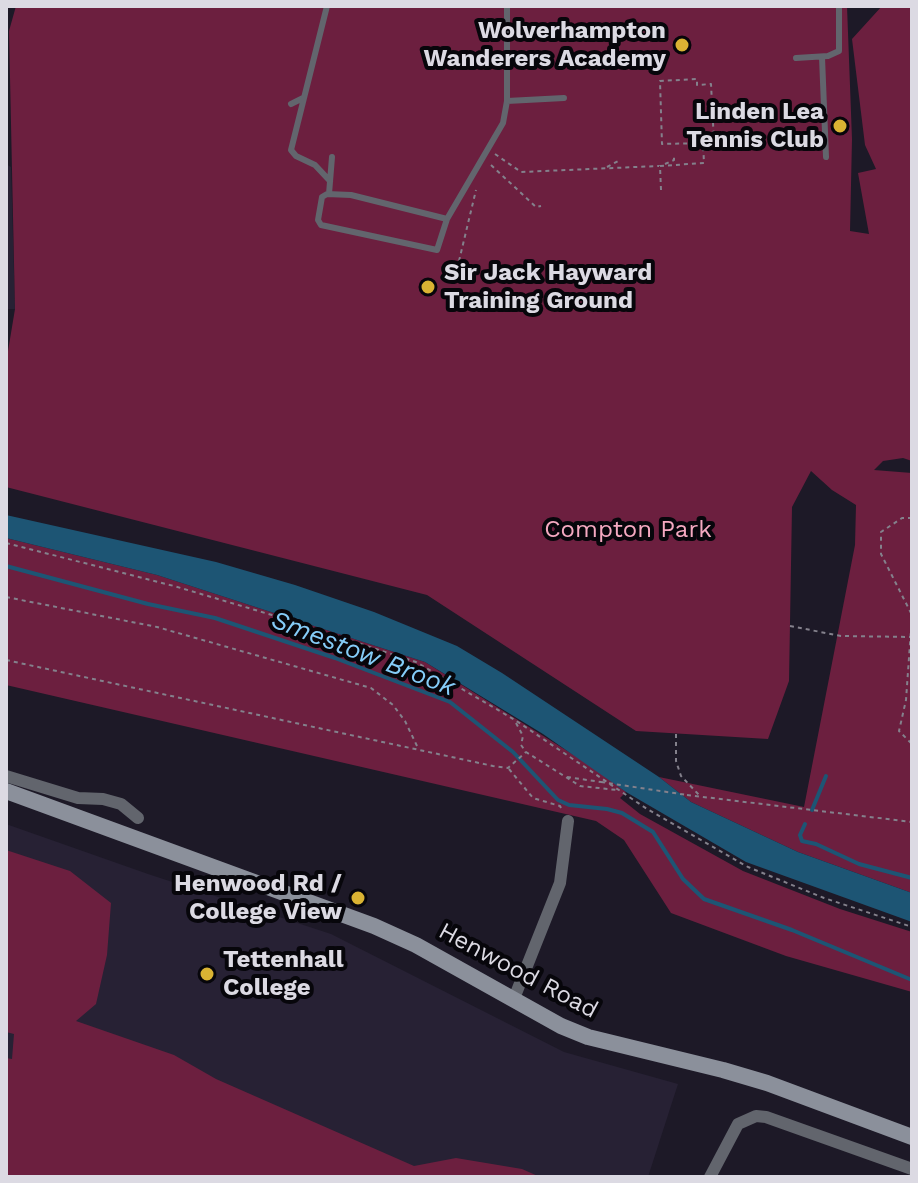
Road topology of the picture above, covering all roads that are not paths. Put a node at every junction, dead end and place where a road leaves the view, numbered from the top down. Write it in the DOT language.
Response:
graph roads {
  1 [pos="327,6"];
  2 [pos="507,6"];
  3 [pos="839,6"];
  4 [pos="822,57"];
  5 [pos="796,58"];
  6 [pos="303,98"];
  7 [pos="564,98"];
  8 [pos="507,101"];
  9 [pos="291,104"];
  10 [pos="332,157"];
  11 [pos="826,157"];
  12 [pos="330,181"];
  13 [pos="329,194"];
  14 [pos="447,219"];
  15 [pos="6,776"];
  16 [pos="6,791"];
  17 [pos="121,804"];
  18 [pos="138,818"];
  19 [pos="568,821"];
  20 [pos="107,828"];
  21 [pos="513,1001"];
  22 [pos="912,1137"];
  23 [pos="912,1169"];
  24 [pos="710,1177"];
  1 -- 6 [label="lane"];
  2 -- 8 [label="lane"];
  3 -- 4 [label="lane"];
  4 -- 5 [label="lane"];
  4 -- 11 [label="lane"];
  6 -- 9 [label="lane"];
  6 -- 12 [label="lane"];
  7 -- 8 [label="lane"];
  8 -- 14 [label="lane"];
  10 -- 12 [label="lane"];
  12 -- 13 [label="lane"];
  13 -- 14 [label="lane"];
  13 -- 14 [label="lane"];
  15 -- 17 [label="street"];
  16 -- 20 [label="main road, Henwood Road"];
  17 -- 18 [label="street"];
  17 -- 20 [label="street"];
  19 -- 21 [label="street"];
  20 -- 21 [label="main road, Henwood Road"];
  21 -- 22 [label="main road, Henwood Road"];
  23 -- 24 [label="street"];
}
